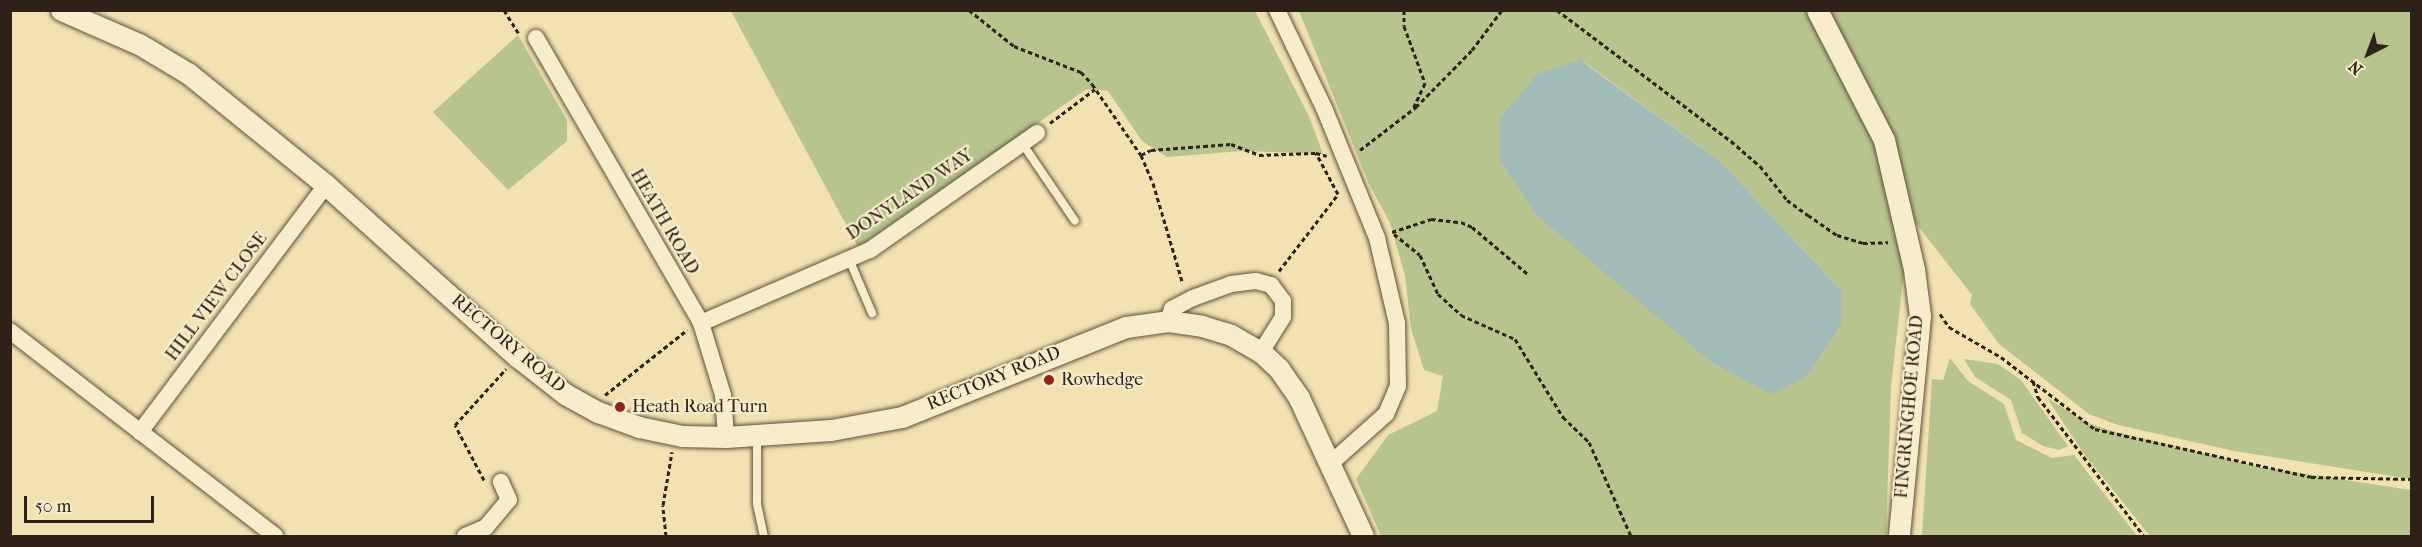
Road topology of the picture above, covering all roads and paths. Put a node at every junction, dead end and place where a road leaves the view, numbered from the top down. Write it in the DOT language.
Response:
graph roads {
  1 [pos="61,10"];
  2 [pos="504,10"];
  3 [pos="969,10"];
  4 [pos="1277,10"];
  5 [pos="1404,10"];
  6 [pos="1502,10"];
  7 [pos="1557,10"];
  8 [pos="1817,10"];
  9 [pos="537,38"];
  10 [pos="1095,89"];
  11 [pos="1413,111"];
  12 [pos="1037,133"];
  13 [pos="1022,143"];
  14 [pos="1316,153"];
  15 [pos="1342,154"];
  16 [pos="1141,155"];
  17 [pos="326,185"];
  18 [pos="1075,221"];
  19 [pos="1393,233"];
  20 [pos="1377,238"];
  21 [pos="1908,239"];
  22 [pos="849,259"];
  23 [pos="1529,275"];
  24 [pos="1268,284"];
  25 [pos="1188,300"];
  26 [pos="1938,306"];
  27 [pos="872,314"];
  28 [pos="1168,321"];
  29 [pos="700,322"];
  30 [pos="10,331"];
  31 [pos="1261,352"];
  32 [pos="518,357"];
  33 [pos="2032,380"];
  34 [pos="590,407"];
  35 [pos="140,432"];
  36 [pos="676,434"];
  37 [pos="757,436"];
  38 [pos="726,437"];
  39 [pos="1331,463"];
  40 [pos="2412,479"];
  41 [pos="501,482"];
  42 [pos="275,537"];
  43 [pos="465,537"];
  44 [pos="666,537"];
  45 [pos="764,537"];
  46 [pos="1363,537"];
  47 [pos="1631,537"];
  48 [pos="1899,537"];
  49 [pos="2144,537"];
  1 -- 17 [label="street, RECTORY ROAD"];
  2 -- 9 [label="path"];
  3 -- 10 [label="path"];
  4 -- 15 [label="street"];
  5 -- 11 [label="path"];
  6 -- 11 [label="path"];
  7 -- 21 [label="path"];
  8 -- 21 [label="street, FINGRINGHOE ROAD"];
  9 -- 29 [label="street, HEATH ROAD"];
  10 -- 12 [label="path"];
  10 -- 16 [label="path"];
  11 -- 15 [label="path"];
  12 -- 13 [label="street, DONYLAND WAY"];
  13 -- 18 [label="lane"];
  13 -- 22 [label="street, DONYLAND WAY"];
  14 -- 15 [label="path"];
  14 -- 15 [label="path"];
  14 -- 16 [label="path"];
  14 -- 24 [label="path"];
  15 -- 20 [label="street"];
  16 -- 25 [label="path"];
  17 -- 32 [label="street, RECTORY ROAD"];
  17 -- 35 [label="street, HILL VIEW CLOSE"];
  19 -- 47 [label="path"];
  20 -- 23 [label="path"];
  20 -- 39 [label="street"];
  21 -- 48 [label="street, FINGRINGHOE ROAD"];
  22 -- 27 [label="lane"];
  22 -- 29 [label="street, DONYLAND WAY"];
  24 -- 25 [label="street"];
  24 -- 31 [label="street"];
  25 -- 28 [label="street"];
  26 -- 33 [label="path"];
  28 -- 31 [label="street, RECTORY ROAD"];
  28 -- 37 [label="street, RECTORY ROAD"];
  29 -- 34 [label="path"];
  29 -- 38 [label="street, HEATH ROAD"];
  30 -- 35 [label="street"];
  31 -- 39 [label="street, RECTORY ROAD"];
  32 -- 34 [label="street, RECTORY ROAD"];
  32 -- 41 [label="path"];
  33 -- 40 [label="path"];
  33 -- 49 [label="path"];
  34 -- 36 [label="street, RECTORY ROAD"];
  35 -- 42 [label="street"];
  36 -- 38 [label="street, RECTORY ROAD"];
  36 -- 44 [label="path"];
  37 -- 38 [label="street, RECTORY ROAD"];
  37 -- 45 [label="lane"];
  39 -- 46 [label="street, RECTORY ROAD"];
  41 -- 43 [label="street"];
}
